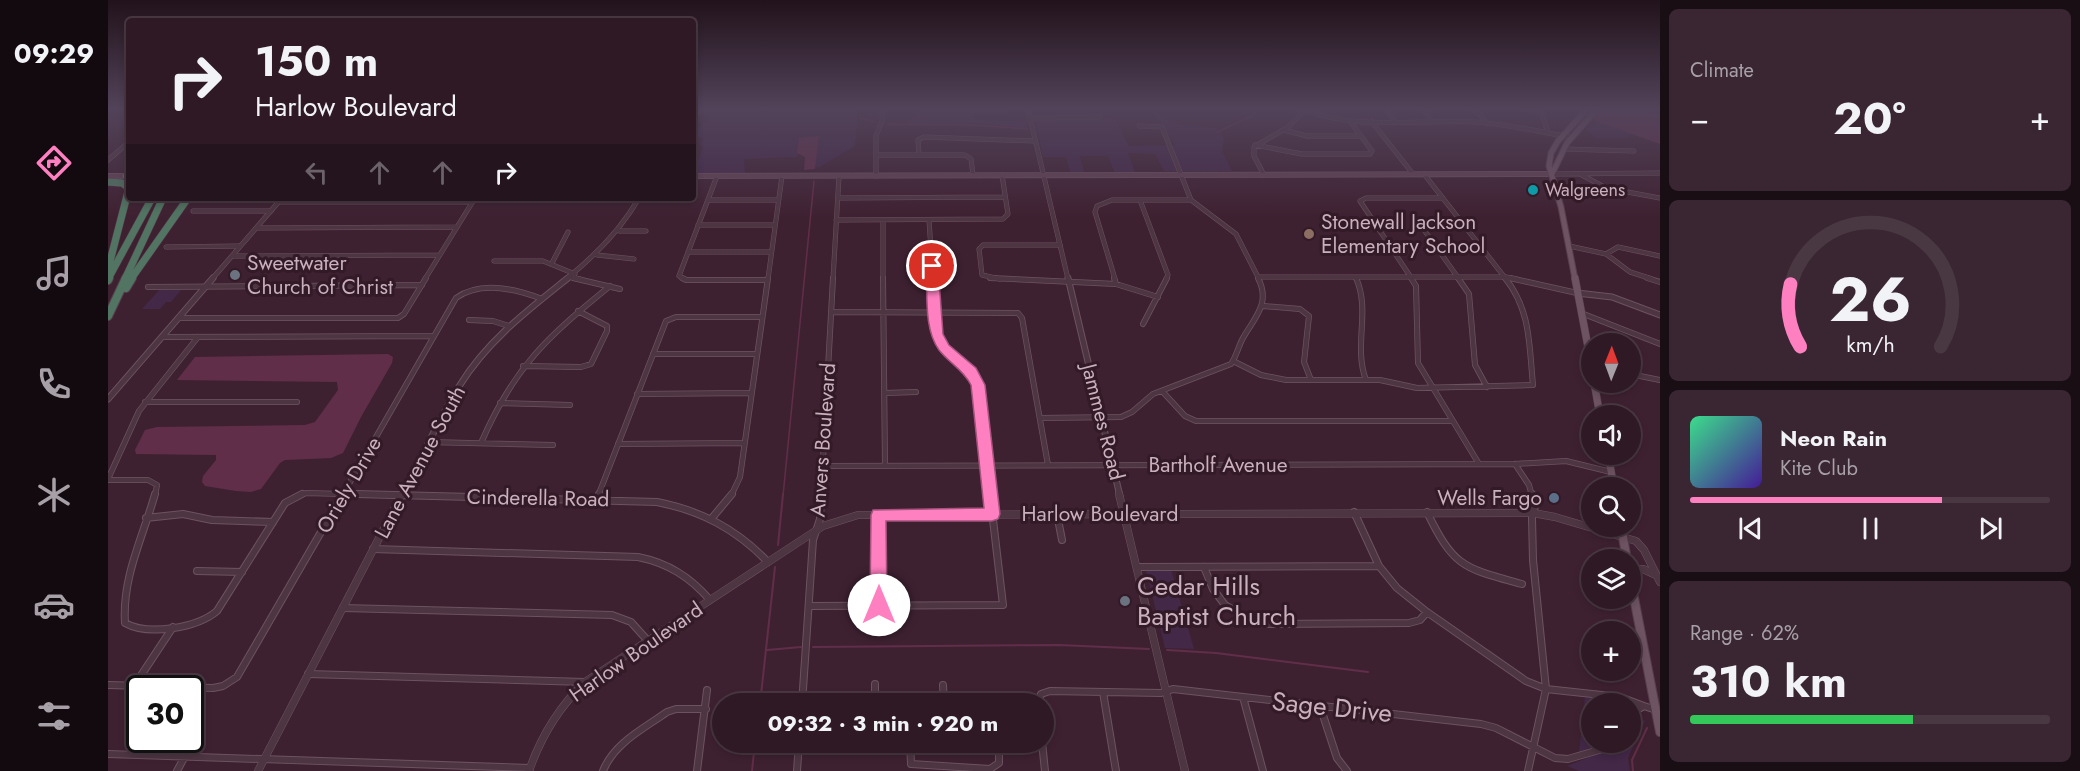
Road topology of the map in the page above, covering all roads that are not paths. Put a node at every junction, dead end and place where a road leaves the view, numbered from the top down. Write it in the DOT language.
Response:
graph roads {
  1 [pos="125,145"];
  2 [pos="876,145"];
  3 [pos="918,145"];
  4 [pos="1036,145"];
  5 [pos="1170,145"];
  6 [pos="1255,145"];
  7 [pos="1367,145"];
  8 [pos="1390,145"];
  9 [pos="1556,145"];
  10 [pos="1566,145"];
  11 [pos="1563,149"];
  12 [pos="1634,151"];
  13 [pos="876,155"];
  14 [pos="919,155"];
  15 [pos="108,158"];
  16 [pos="1660,173"];
  17 [pos="1413,174"];
  18 [pos="1424,174"];
  19 [pos="1552,174"];
  20 [pos="1579,174"];
  21 [pos="1043,175"];
  22 [pos="1181,175"];
  23 [pos="1264,175"];
  24 [pos="126,176"];
  25 [pos="696,176"];
  26 [pos="717,176"];
  27 [pos="782,176"];
  28 [pos="839,176"];
  29 [pos="876,176"];
  30 [pos="973,176"];
  31 [pos="1002,176"];
  32 [pos="108,179"];
  33 [pos="126,186"];
  34 [pos="1005,197"];
  35 [pos="838,198"];
  36 [pos="1443,198"];
  37 [pos="1660,198"];
  38 [pos="126,199"];
  39 [pos="708,200"];
  40 [pos="778,200"];
  41 [pos="1140,200"];
  42 [pos="1191,200"];
  43 [pos="150,201"];
  44 [pos="162,201"];
  45 [pos="186,201"];
  46 [pos="279,201"];
  47 [pos="472,201"];
  48 [pos="637,201"];
  49 [pos="193,211"];
  50 [pos="271,211"];
  51 [pos="837,220"];
  52 [pos="883,220"];
  53 [pos="929,220"];
  54 [pos="1462,223"];
  55 [pos="698,225"];
  56 [pos="775,225"];
  57 [pos="256,228"];
  58 [pos="456,228"];
  59 [pos="619,231"];
  60 [pos="646,231"];
  61 [pos="568,232"];
  62 [pos="1060,245"];
  63 [pos="240,246"];
  64 [pos="1569,246"];
  65 [pos="166,247"];
  66 [pos="688,252"];
  67 [pos="771,252"];
  68 [pos="1606,254"];
  69 [pos="440,255"];
  70 [pos="597,255"];
  71 [pos="232,256"];
  72 [pos="1660,256"];
  73 [pos="634,259"];
  74 [pos="494,261"];
  75 [pos="552,264"];
  76 [pos="108,268"];
  77 [pos="573,275"];
  78 [pos="1356,277"];
  79 [pos="1411,277"];
  80 [pos="1459,277"];
  81 [pos="1506,277"];
  82 [pos="1258,278"];
  83 [pos="108,280"];
  84 [pos="767,280"];
  85 [pos="1660,282"];
  86 [pos="1069,284"];
  87 [pos="1116,284"];
  88 [pos="422,285"];
  89 [pos="206,286"];
  90 [pos="610,286"];
  91 [pos="148,287"];
  92 [pos="620,289"];
  93 [pos="1577,293"];
  94 [pos="1158,297"];
  95 [pos="542,299"];
  96 [pos="115,302"];
  97 [pos="1263,306"];
  98 [pos="578,311"];
  99 [pos="831,312"];
  100 [pos="884,312"];
  101 [pos="935,312"];
  102 [pos="1581,313"];
  103 [pos="1660,315"];
  104 [pos="108,316"];
  105 [pos="762,317"];
  106 [pos="178,318"];
  107 [pos="469,320"];
  108 [pos="1143,324"];
  109 [pos="510,326"];
  110 [pos="1585,333"];
  111 [pos="434,336"];
  112 [pos="162,337"];
  113 [pos="198,337"];
  114 [pos="1660,344"];
  115 [pos="653,354"];
  116 [pos="757,354"];
  117 [pos="1233,361"];
  118 [pos="523,366"];
  119 [pos="1641,376"];
  120 [pos="1311,380"];
  121 [pos="1366,380"];
  122 [pos="1660,380"];
  123 [pos="1486,387"];
  124 [pos="1431,388"];
  125 [pos="1162,391"];
  126 [pos="916,392"];
  127 [pos="751,393"];
  128 [pos="885,393"];
  129 [pos="637,394"];
  130 [pos="108,399"];
  131 [pos="145,402"];
  132 [pos="297,402"];
  133 [pos="500,403"];
  134 [pos="570,405"];
  135 [pos="1102,417"];
  136 [pos="1040,418"];
  137 [pos="1452,421"];
  138 [pos="428,442"];
  139 [pos="481,443"];
  140 [pos="744,443"];
  141 [pos="618,444"];
  142 [pos="553,445"];
  143 [pos="1479,464"];
  144 [pos="1515,464"];
  145 [pos="1048,465"];
  146 [pos="1113,465"];
  147 [pos="1610,465"];
  148 [pos="823,466"];
  149 [pos="885,466"];
  150 [pos="987,466"];
  151 [pos="1611,472"];
  152 [pos="1612,477"];
  153 [pos="108,479"];
  154 [pos="344,494"];
  155 [pos="401,495"];
  156 [pos="597,499"];
  157 [pos="1427,512"];
  158 [pos="1354,513"];
  159 [pos="1533,513"];
  160 [pos="992,514"];
  161 [pos="1057,514"];
  162 [pos="1125,514"];
  163 [pos="878,515"];
  164 [pos="146,518"];
  165 [pos="712,518"];
  166 [pos="273,522"];
  167 [pos="1581,525"];
  168 [pos="816,531"];
  169 [pos="1623,537"];
  170 [pos="1062,540"];
  171 [pos="373,549"];
  172 [pos="1625,549"];
  173 [pos="768,562"];
  174 [pos="1379,566"];
  175 [pos="1138,567"];
  176 [pos="1204,567"];
  177 [pos="1641,569"];
  178 [pos="197,571"];
  179 [pos="242,572"];
  180 [pos="1658,579"];
  181 [pos="1522,584"];
  182 [pos="710,600"];
  183 [pos="879,605"];
  184 [pos="809,606"];
  185 [pos="343,608"];
  186 [pos="1636,609"];
  187 [pos="1426,612"];
  188 [pos="173,627"];
  189 [pos="648,641"];
  190 [pos="308,674"];
  191 [pos="141,675"];
  192 [pos="585,682"];
  193 [pos="875,684"];
  194 [pos="108,685"];
  195 [pos="943,685"];
  196 [pos="126,686"];
  197 [pos="204,688"];
  198 [pos="1546,689"];
  199 [pos="707,690"];
  200 [pos="1167,691"];
  201 [pos="1103,692"];
  202 [pos="803,693"];
  203 [pos="875,693"];
  204 [pos="943,693"];
  205 [pos="1044,693"];
  206 [pos="1243,697"];
  207 [pos="1320,706"];
  208 [pos="1644,706"];
  209 [pos="1641,708"];
  210 [pos="706,709"];
  211 [pos="1656,710"];
  212 [pos="1660,732"];
  213 [pos="1533,748"];
  214 [pos="108,753"];
  215 [pos="798,753"];
  216 [pos="910,753"];
  217 [pos="999,753"];
  218 [pos="1043,753"];
  219 [pos="1587,753"];
  220 [pos="185,756"];
  221 [pos="265,758"];
  222 [pos="529,770"];
  223 [pos="177,771"];
  224 [pos="258,771"];
  225 [pos="603,771"];
  226 [pos="697,771"];
  227 [pos="796,771"];
  228 [pos="1045,771"];
  229 [pos="1116,771"];
  230 [pos="1185,771"];
  231 [pos="1263,771"];
  232 [pos="1347,771"];
  233 [pos="1528,771"];
  1 -- 15 [label="street"];
  2 -- 13 [label="street"];
  3 -- 14 [label="street"];
  4 -- 21 [label="street, Jammes Road"];
  5 -- 22 [label="street"];
  6 -- 7 [label="street"];
  6 -- 23 [label="street"];
  8 -- 17 [label="street"];
  9 -- 19 [label="main road"];
  10 -- 11 [label="main road"];
  11 -- 12 [label="street"];
  11 -- 19 [label="main road"];
  13 -- 14 [label="street"];
  13 -- 29 [label="street"];
  14 -- 30 [label="street"];
  16 -- 20 [label="street"];
  17 -- 18 [label="main road"];
  17 -- 23 [label="main road"];
  18 -- 19 [label="main road"];
  18 -- 36 [label="street"];
  19 -- 20 [label="street"];
  19 -- 64 [label="main road"];
  20 -- 37 [label="street"];
  21 -- 22 [label="main road"];
  21 -- 31 [label="main road"];
  21 -- 62 [label="street, Jammes Road"];
  22 -- 23 [label="main road"];
  22 -- 42 [label="street"];
  24 -- 32 [label="main road"];
  25 -- 26 [label="main road"];
  26 -- 27 [label="main road"];
  26 -- 39 [label="street"];
  27 -- 28 [label="main road"];
  27 -- 40 [label="street"];
  28 -- 29 [label="main road"];
  28 -- 35 [label="street, Anvers Boulevard"];
  29 -- 30 [label="main road"];
  30 -- 31 [label="main road"];
  31 -- 34 [label="street"];
  32 -- 33 [label="highway"];
  34 -- 35 [label="street"];
  34 -- 53 [label="street"];
  35 -- 51 [label="street, Anvers Boulevard"];
  36 -- 54 [label="street"];
  36 -- 79 [label="street"];
  38 -- 76 [label="highway"];
  39 -- 40 [label="street"];
  39 -- 55 [label="street"];
  40 -- 56 [label="street"];
  41 -- 42 [label="street"];
  41 -- 87 [label="street"];
  41 -- 94 [label="street"];
  42 -- 82 [label="street"];
  43 -- 83 [label="highway"];
  44 -- 96 [label="highway"];
  45 -- 96 [label="highway"];
  46 -- 50 [label="street"];
  47 -- 58 [label="street"];
  48 -- 59 [label="street, Lane Avenue South"];
  49 -- 50 [label="street"];
  50 -- 57 [label="street"];
  51 -- 52 [label="street"];
  51 -- 99 [label="street, Anvers Boulevard"];
  52 -- 53 [label="street"];
  52 -- 100 [label="street"];
  53 -- 101 [label="street"];
  54 -- 80 [label="street"];
  54 -- 81 [label="street"];
  55 -- 56 [label="street"];
  55 -- 66 [label="street"];
  56 -- 67 [label="street"];
  57 -- 58 [label="street"];
  57 -- 63 [label="street"];
  58 -- 69 [label="street"];
  59 -- 60 [label="street"];
  59 -- 70 [label="street, Lane Avenue South"];
  61 -- 75 [label="street"];
  62 -- 86 [label="street, Jammes Road"];
  62 -- 86 [label="street"];
  63 -- 65 [label="street"];
  63 -- 71 [label="street"];
  64 -- 68 [label="street"];
  64 -- 93 [label="main road"];
  66 -- 67 [label="street"];
  66 -- 84 [label="street"];
  67 -- 84 [label="street"];
  68 -- 72 [label="street"];
  68 -- 85 [label="street"];
  69 -- 71 [label="street"];
  69 -- 88 [label="street"];
  70 -- 73 [label="street"];
  70 -- 77 [label="street, Lane Avenue South"];
  71 -- 89 [label="street"];
  74 -- 75 [label="street"];
  75 -- 77 [label="street"];
  77 -- 90 [label="street"];
  77 -- 95 [label="street, Lane Avenue South"];
  78 -- 79 [label="street"];
  78 -- 82 [label="street"];
  78 -- 121 [label="street"];
  79 -- 80 [label="street"];
  79 -- 124 [label="street"];
  80 -- 81 [label="street"];
  80 -- 123 [label="street"];
  81 -- 93 [label="street"];
  81 -- 123 [label="street"];
  82 -- 97 [label="street"];
  84 -- 105 [label="street"];
  86 -- 87 [label="street"];
  86 -- 135 [label="street, Jammes Road"];
  87 -- 94 [label="street"];
  88 -- 89 [label="street"];
  88 -- 106 [label="street"];
  89 -- 91 [label="street"];
  89 -- 106 [label="street"];
  90 -- 92 [label="street"];
  90 -- 98 [label="street"];
  93 -- 102 [label="main road"];
  93 -- 103 [label="street"];
  94 -- 108 [label="street"];
  95 -- 109 [label="street, Lane Avenue South"];
  95 -- 111 [label="street, Oriely Drive"];
  96 -- 104 [label="highway"];
  97 -- 117 [label="street"];
  97 -- 120 [label="street"];
  98 -- 118 [label="street"];
  98 -- 118 [label="street"];
  99 -- 100 [label="street"];
  99 -- 148 [label="street, Anvers Boulevard"];
  100 -- 101 [label="street"];
  100 -- 128 [label="street"];
  101 -- 136 [label="street"];
  101 -- 150 [label="street"];
  102 -- 110 [label="main road"];
  102 -- 114 [label="street"];
  105 -- 115 [label="street"];
  105 -- 116 [label="street"];
  106 -- 112 [label="street"];
  107 -- 109 [label="street"];
  109 -- 138 [label="street, Lane Avenue South"];
  111 -- 113 [label="street"];
  111 -- 154 [label="street, Oriely Drive"];
  112 -- 113 [label="street"];
  112 -- 130 [label="street"];
  113 -- 131 [label="street"];
  115 -- 116 [label="street"];
  115 -- 129 [label="street"];
  116 -- 127 [label="street"];
  117 -- 120 [label="street"];
  117 -- 125 [label="street"];
  118 -- 133 [label="street"];
  119 -- 122 [label="street"];
  120 -- 121 [label="street"];
  121 -- 124 [label="street"];
  123 -- 124 [label="street"];
  124 -- 137 [label="street"];
  125 -- 135 [label="street"];
  125 -- 137 [label="street"];
  126 -- 128 [label="street"];
  127 -- 129 [label="street"];
  127 -- 140 [label="street"];
  128 -- 149 [label="street"];
  129 -- 141 [label="street"];
  131 -- 132 [label="street"];
  131 -- 153 [label="street"];
  133 -- 134 [label="street"];
  133 -- 139 [label="street"];
  135 -- 136 [label="street"];
  135 -- 146 [label="street, Jammes Road"];
  136 -- 145 [label="street"];
  137 -- 143 [label="street"];
  138 -- 139 [label="street"];
  138 -- 155 [label="street, Lane Avenue South"];
  139 -- 142 [label="street"];
  140 -- 141 [label="street"];
  140 -- 165 [label="street"];
  141 -- 156 [label="street"];
  143 -- 144 [label="street, Bartholf Avenue"];
  143 -- 146 [label="street, Bartholf Avenue"];
  144 -- 151 [label="street, Bartholf Avenue"];
  144 -- 159 [label="street"];
  145 -- 146 [label="street, Bartholf Avenue"];
  145 -- 150 [label="street, Bartholf Avenue"];
  146 -- 162 [label="street, Jammes Road"];
  147 -- 151 [label="main road"];
  148 -- 149 [label="street, Bartholf Avenue"];
  148 -- 168 [label="street, Anvers Boulevard"];
  149 -- 150 [label="street, Bartholf Avenue"];
  150 -- 160 [label="street"];
  151 -- 152 [label="main road"];
  153 -- 164 [label="street"];
  154 -- 155 [label="street, Cinderella Road"];
  154 -- 166 [label="street, Cinderella Road"];
  154 -- 197 [label="street, Oriely Drive"];
  155 -- 156 [label="street, Cinderella Road"];
  155 -- 171 [label="street, Lane Avenue South"];
  156 -- 165 [label="street, Cinderella Road"];
  157 -- 158 [label="street, Harlow Boulevard"];
  157 -- 159 [label="street, Harlow Boulevard"];
  157 -- 181 [label="street"];
  158 -- 162 [label="street, Harlow Boulevard"];
  158 -- 174 [label="street"];
  159 -- 167 [label="street, Harlow Boulevard"];
  159 -- 198 [label="street"];
  160 -- 161 [label="street, Harlow Boulevard"];
  160 -- 163 [label="street, Harlow Boulevard"];
  160 -- 183 [label="street"];
  161 -- 162 [label="street, Harlow Boulevard"];
  161 -- 170 [label="street"];
  162 -- 175 [label="street, Jammes Road"];
  163 -- 168 [label="street, Harlow Boulevard"];
  163 -- 183 [label="street"];
  164 -- 166 [label="street"];
  164 -- 188 [label="street"];
  165 -- 173 [label="street, Cinderella Road"];
  166 -- 179 [label="street"];
  168 -- 173 [label="street, Harlow Boulevard"];
  168 -- 184 [label="street, Anvers Boulevard"];
  169 -- 172 [label="main road"];
  169 -- 180 [label="street"];
  171 -- 182 [label="street"];
  171 -- 185 [label="street, Lane Avenue South"];
  173 -- 182 [label="street, Harlow Boulevard"];
  174 -- 176 [label="street"];
  174 -- 187 [label="street"];
  175 -- 176 [label="street"];
  175 -- 200 [label="street, Jammes Road"];
  176 -- 187 [label="street"];
  177 -- 180 [label="street"];
  178 -- 179 [label="street"];
  179 -- 188 [label="street"];
  182 -- 189 [label="street, Harlow Boulevard"];
  183 -- 184 [label="street"];
  184 -- 202 [label="street, Anvers Boulevard"];
  185 -- 189 [label="street"];
  185 -- 190 [label="street, Lane Avenue South"];
  186 -- 211 [label="main road"];
  187 -- 198 [label="street"];
  188 -- 191 [label="street"];
  189 -- 192 [label="street, Harlow Boulevard"];
  190 -- 192 [label="street"];
  190 -- 221 [label="street, Lane Avenue South"];
  192 -- 222 [label="street, Harlow Boulevard"];
  193 -- 203 [label="street"];
  194 -- 196 [label="street"];
  195 -- 204 [label="street"];
  198 -- 208 [label="street"];
  198 -- 213 [label="street"];
  199 -- 210 [label="street"];
  200 -- 201 [label="street, Sage Drive"];
  200 -- 206 [label="street, Sage Drive"];
  200 -- 230 [label="street, Jammes Road"];
  201 -- 205 [label="street, Sage Drive"];
  201 -- 229 [label="street"];
  206 -- 207 [label="street, Sage Drive"];
  206 -- 231 [label="street"];
  207 -- 213 [label="street, Sage Drive"];
  207 -- 232 [label="street"];
  208 -- 209 [label="street"];
  208 -- 211 [label="street"];
  210 -- 225 [label="street"];
  210 -- 226 [label="street"];
  211 -- 212 [label="main road"];
  213 -- 219 [label="street, Sage Drive"];
  213 -- 233 [label="street"];
  214 -- 220 [label="street"];
  215 -- 227 [label="street"];
  216 -- 217 [label="street"];
  218 -- 228 [label="street"];
  220 -- 221 [label="street"];
  220 -- 223 [label="street"];
  221 -- 222 [label="street"];
  221 -- 224 [label="street, Lane Avenue South"];
}
